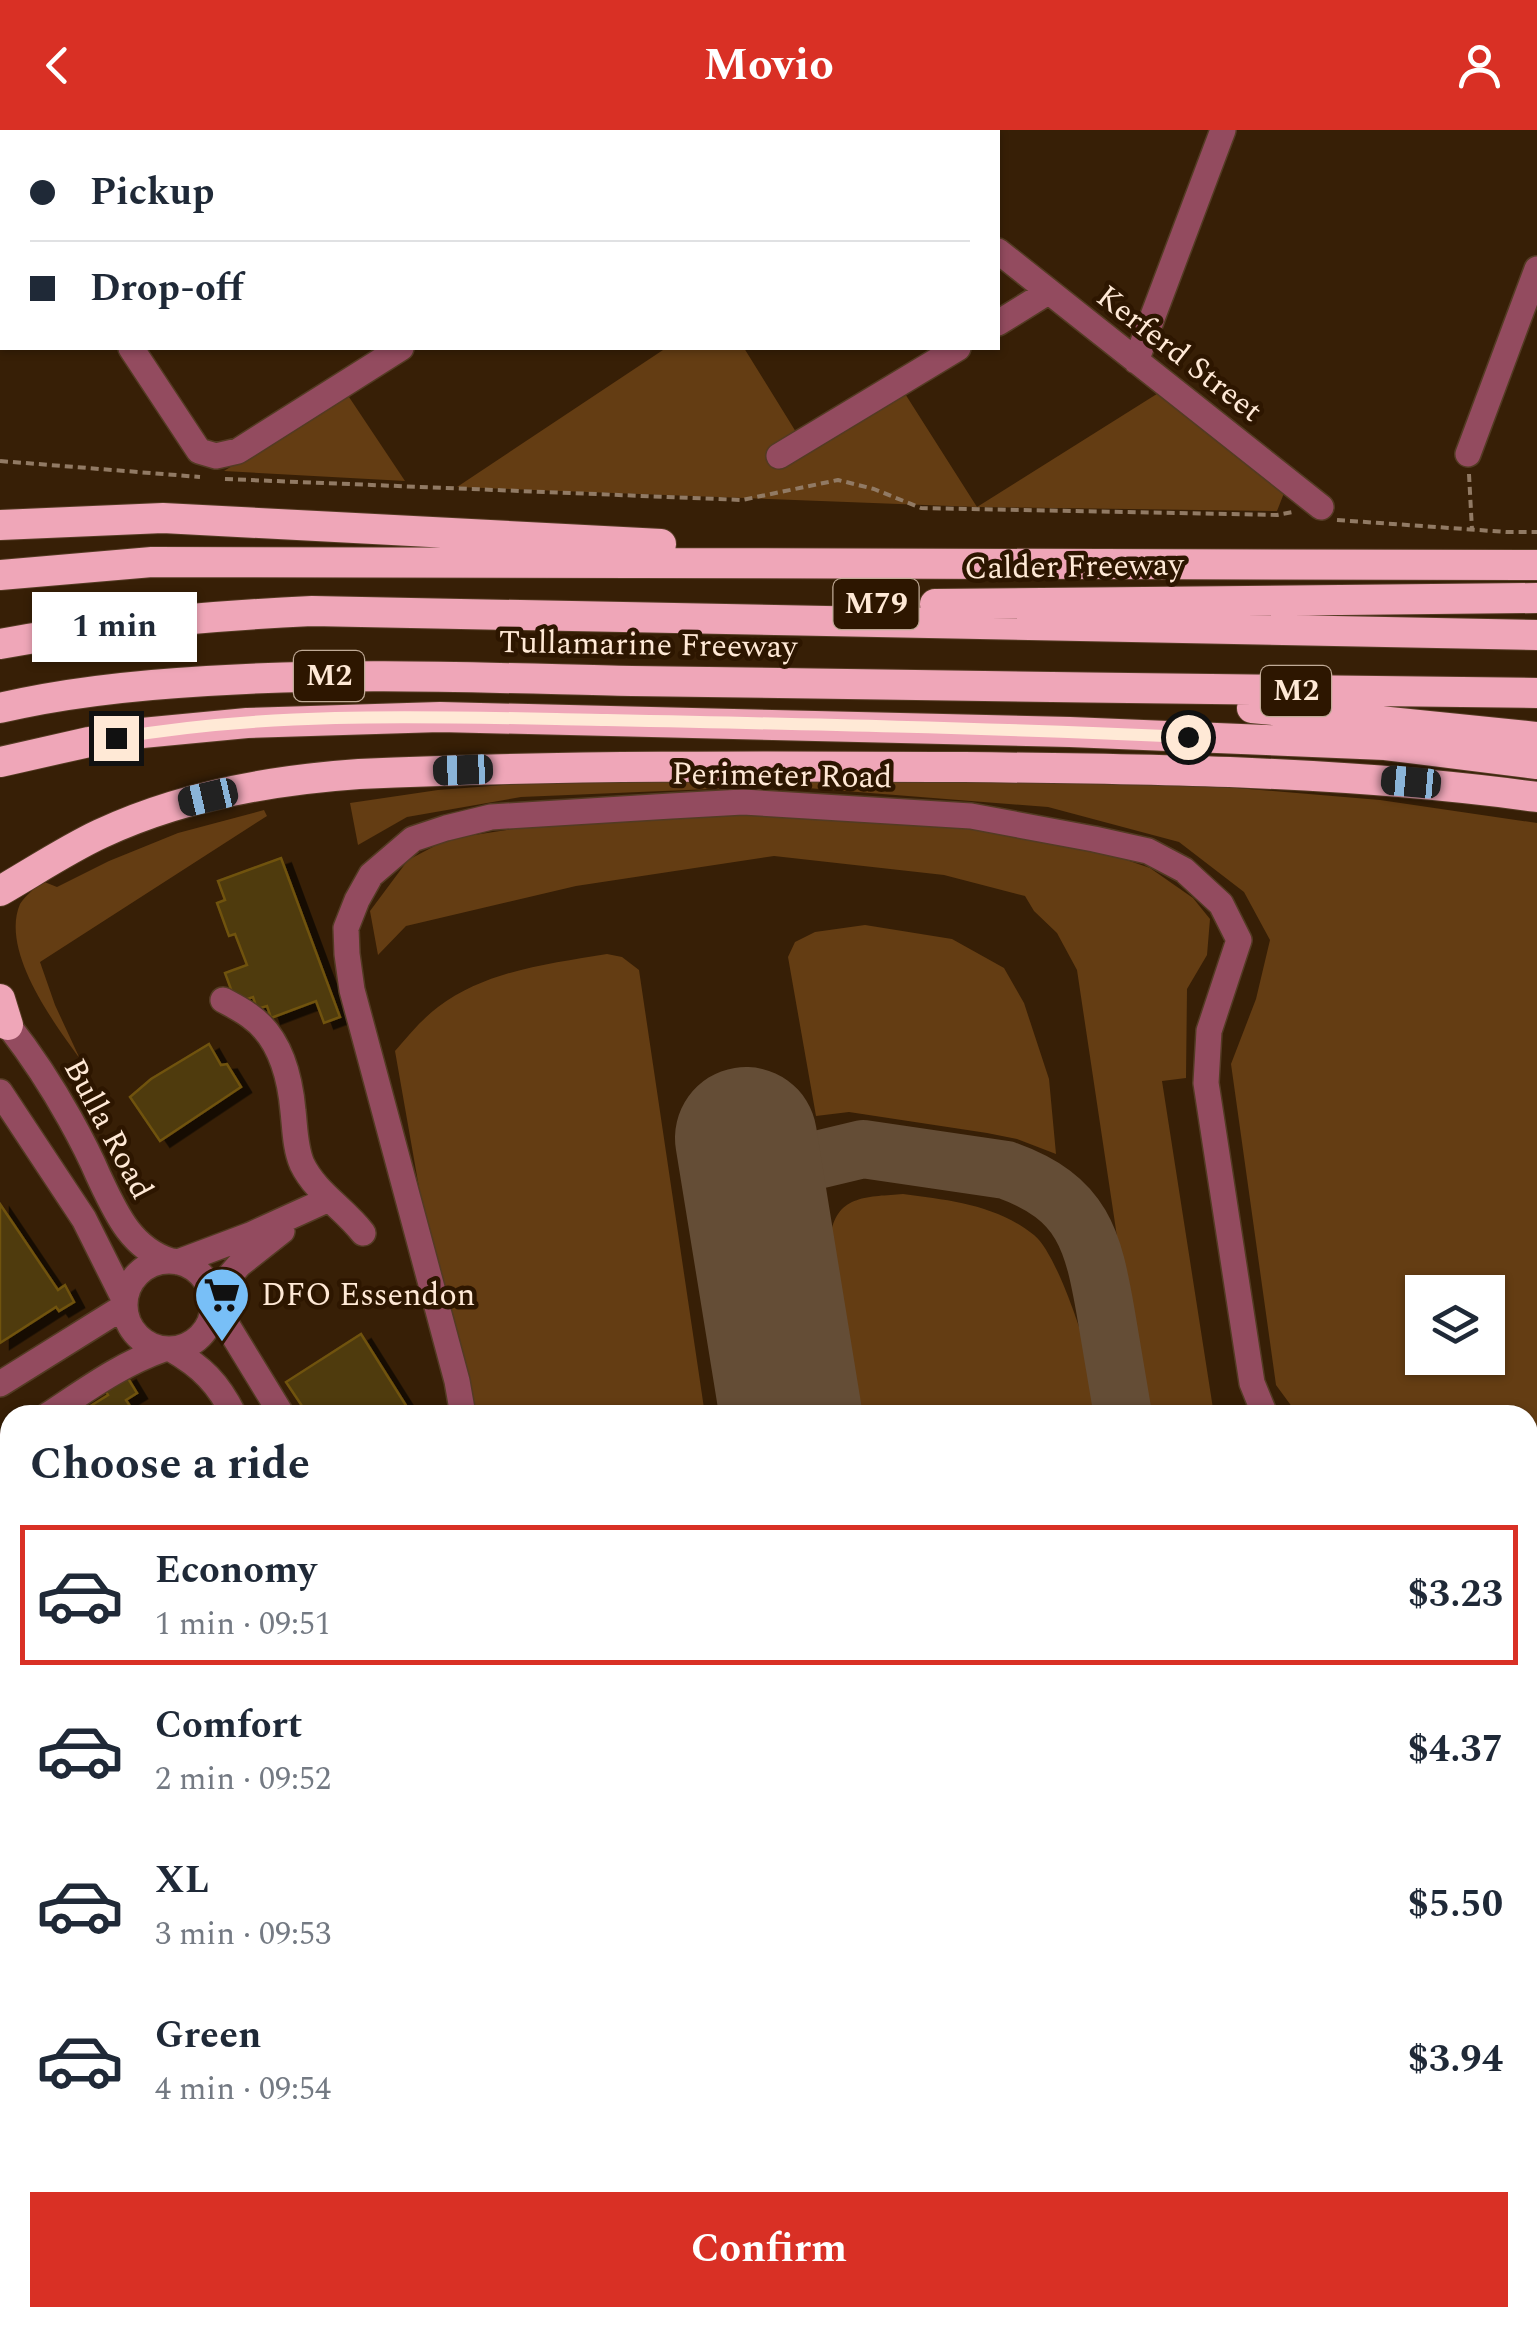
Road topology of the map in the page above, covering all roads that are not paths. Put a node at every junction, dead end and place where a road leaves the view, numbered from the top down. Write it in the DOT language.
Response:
graph roads {
  1 [pos="1222,130"];
  2 [pos="1000,253"];
  3 [pos="1537,270"];
  4 [pos="1048,292"];
  5 [pos="1000,322"];
  6 [pos="132,350"];
  7 [pos="398,350"];
  8 [pos="955,350"];
  9 [pos="1136,361"];
  10 [pos="1468,454"];
  11 [pos="780,456"];
  12 [pos="1321,508"];
  13 [pos="0,525"];
  14 [pos="1104,564"];
  15 [pos="1537,565"];
  16 [pos="0,575"];
  17 [pos="1537,598"];
  18 [pos="312,611"];
  19 [pos="1537,635"];
  20 [pos="0,644"];
  21 [pos="1054,688"];
  22 [pos="1537,693"];
  23 [pos="0,708"];
  24 [pos="339,719"];
  25 [pos="1537,737"];
  26 [pos="0,762"];
  27 [pos="1537,764"];
  28 [pos="1078,768"];
  29 [pos="1537,797"];
  30 [pos="9,886"];
  31 [pos="0,912"];
  32 [pos="224,1000"];
  33 [pos="3,1013"];
  34 [pos="0,1092"];
  35 [pos="321,1204"];
  36 [pos="362,1233"];
  37 [pos="174,1262"];
  38 [pos="212,1299"];
  39 [pos="125,1303"];
  40 [pos="168,1349"];
  41 [pos="0,1384"];
  42 [pos="63,1405"];
  43 [pos="228,1405"];
  44 [pos="276,1405"];
  45 [pos="462,1405"];
  46 [pos="1261,1405"];
  1 -- 9 [label="street"];
  2 -- 4 [label="street, Kerferd Street"];
  3 -- 10 [label="street"];
  4 -- 5 [label="street"];
  4 -- 9 [label="street, Kerferd Street"];
  6 -- 7 [label="street"];
  8 -- 11 [label="street"];
  9 -- 12 [label="street, Kerferd Street"];
  13 -- 14 [label="highway"];
  14 -- 15 [label="highway"];
  14 -- 16 [label="highway"];
  17 -- 18 [label="highway, Calder Freeway / M79"];
  18 -- 19 [label="highway, Tullamarine Freeway / M2"];
  18 -- 20 [label="highway, Tullamarine Freeway / M2"];
  21 -- 22 [label="highway, Tullamarine Freeway / M2"];
  21 -- 23 [label="highway, Tullamarine Freeway / M2"];
  21 -- 25 [label="highway"];
  24 -- 26 [label="highway"];
  24 -- 27 [label="highway"];
  24 -- 28 [label="highway"];
  28 -- 29 [label="highway"];
  28 -- 30 [label="highway"];
  30 -- 31 [label="highway"];
  32 -- 35 [label="street"];
  33 -- 37 [label="street, Bulla Road"];
  34 -- 39 [label="street, Bulla Road"];
  35 -- 36 [label="street"];
  35 -- 37 [label="street"];
  35 -- 38 [label="street"];
  37 -- 38 [label="street"];
  37 -- 39 [label="street"];
  38 -- 40 [label="street"];
  38 -- 44 [label="street"];
  39 -- 40 [label="street"];
  39 -- 41 [label="street"];
  40 -- 42 [label="street"];
  40 -- 43 [label="street"];
  45 -- 46 [label="street, Perimeter Road"];
}
